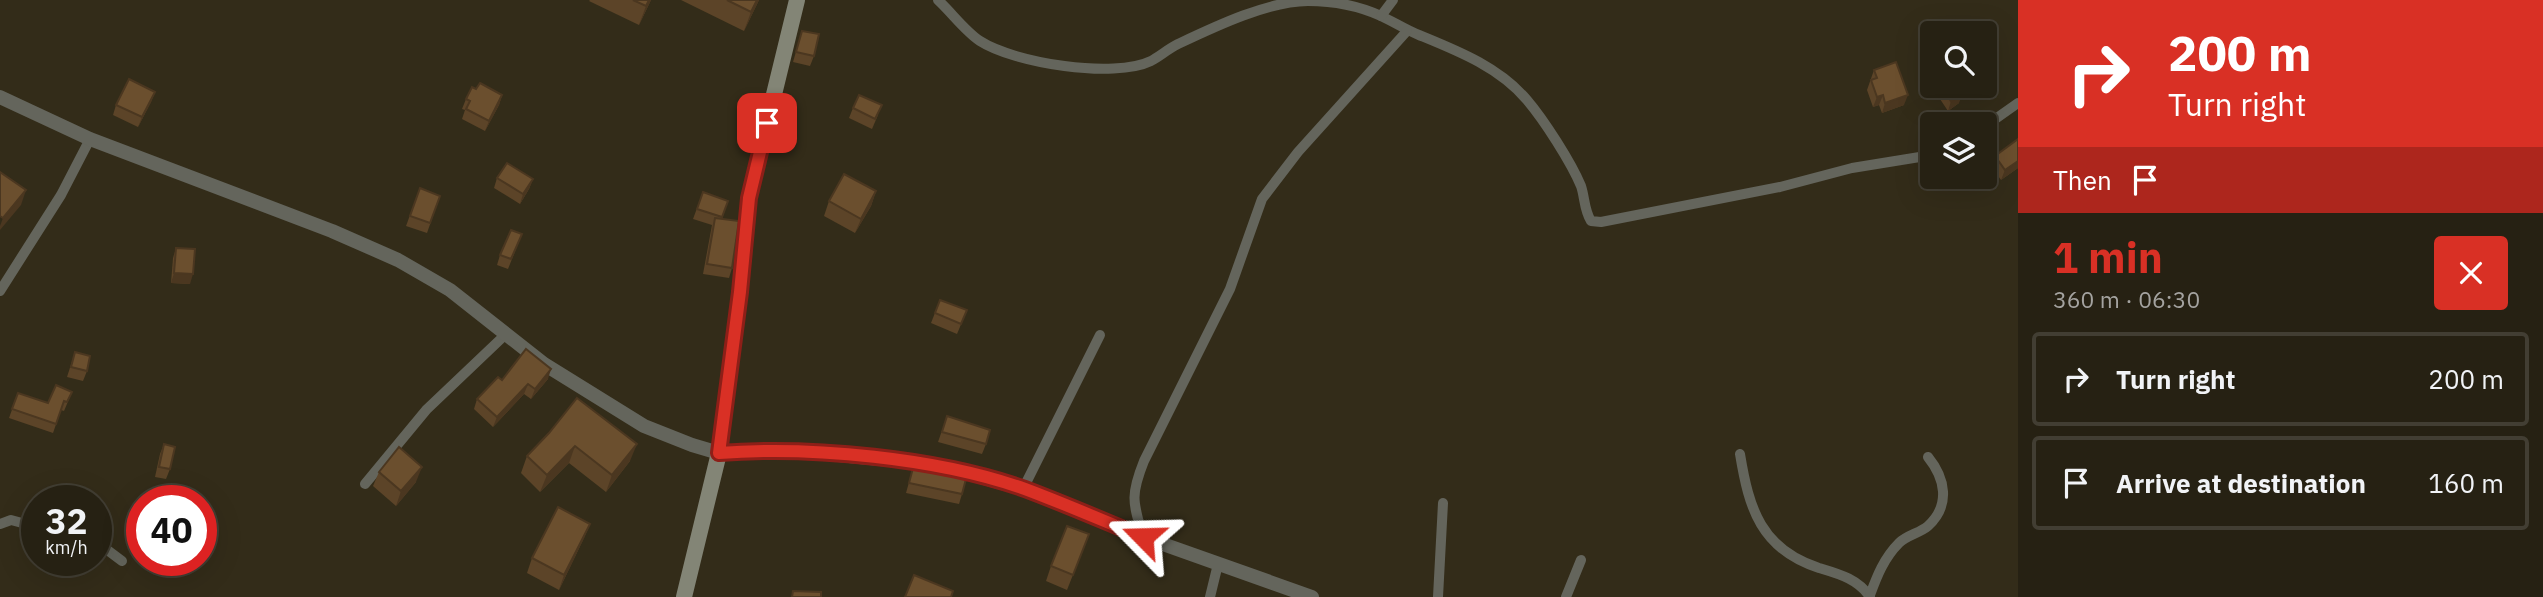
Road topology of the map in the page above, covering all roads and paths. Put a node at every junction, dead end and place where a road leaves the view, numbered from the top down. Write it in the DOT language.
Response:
graph roads {
  1 [pos="797,0"];
  2 [pos="938,0"];
  3 [pos="1393,0"];
  4 [pos="1381,16"];
  5 [pos="1407,31"];
  6 [pos="0,97"];
  7 [pos="2018,103"];
  8 [pos="1997,118"];
  9 [pos="90,139"];
  10 [pos="1920,157"];
  11 [pos="0,291"];
  12 [pos="507,333"];
  13 [pos="1100,335"];
  14 [pos="719,453"];
  15 [pos="1740,454"];
  16 [pos="1928,457"];
  17 [pos="365,485"];
  18 [pos="1023,489"];
  19 [pos="1443,503"];
  20 [pos="21,523"];
  21 [pos="0,524"];
  22 [pos="1143,537"];
  23 [pos="112,555"];
  24 [pos="1581,560"];
  25 [pos="122,561"];
  26 [pos="1218,564"];
  27 [pos="1870,596"];
  28 [pos="684,597"];
  29 [pos="1210,597"];
  30 [pos="1312,597"];
  31 [pos="1438,597"];
  32 [pos="1566,597"];
  1 -- 14 [label="main road"];
  2 -- 4 [label="street"];
  3 -- 4 [label="street"];
  4 -- 5 [label="street"];
  5 -- 10 [label="street"];
  5 -- 22 [label="street"];
  6 -- 9 [label="street"];
  7 -- 8 [label="street"];
  9 -- 11 [label="street"];
  9 -- 12 [label="street"];
  12 -- 14 [label="street"];
  12 -- 17 [label="street"];
  13 -- 18 [label="street"];
  14 -- 18 [label="street"];
  14 -- 28 [label="main road"];
  15 -- 27 [label="street"];
  16 -- 27 [label="street"];
  18 -- 22 [label="street"];
  19 -- 31 [label="street"];
  20 -- 21 [label="street"];
  22 -- 26 [label="street"];
  23 -- 25 [label="street"];
  24 -- 32 [label="street"];
  26 -- 29 [label="street"];
  26 -- 30 [label="street"];
}
